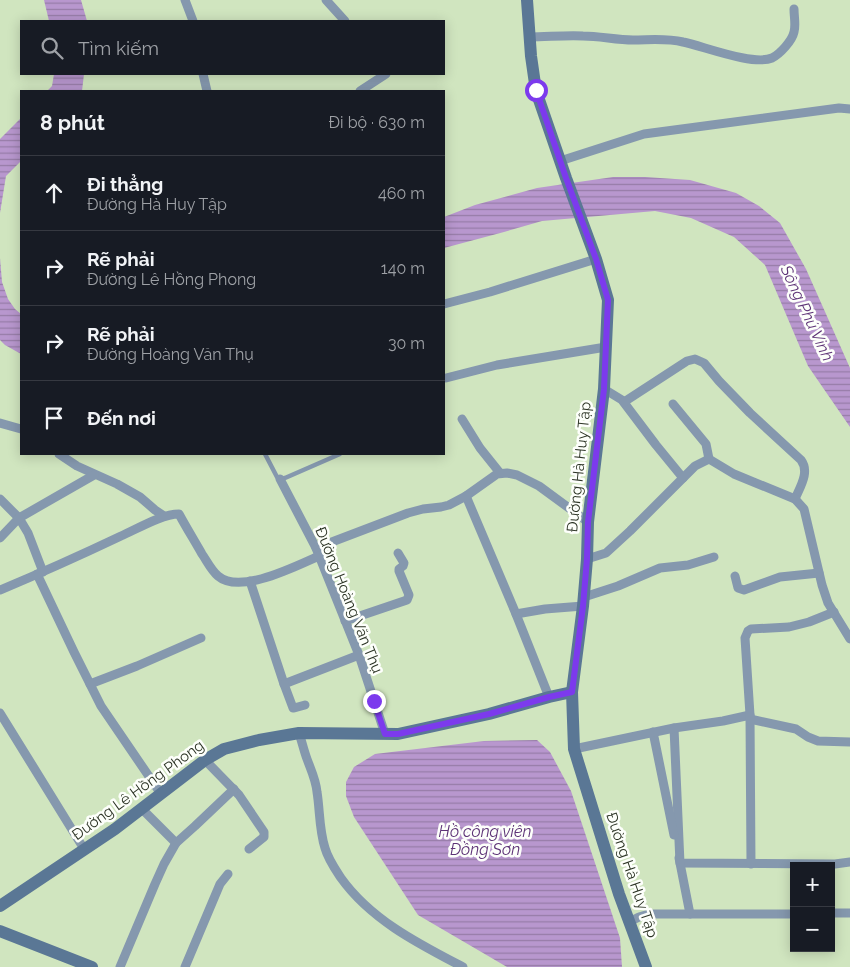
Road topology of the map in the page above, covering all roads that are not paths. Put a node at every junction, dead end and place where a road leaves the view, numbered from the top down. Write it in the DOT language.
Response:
graph roads {
  1 [pos="185,0"];
  2 [pos="326,0"];
  3 [pos="527,0"];
  4 [pos="794,9"];
  5 [pos="193,20"];
  6 [pos="344,20"];
  7 [pos="530,37"];
  8 [pos="203,75"];
  9 [pos="384,75"];
  10 [pos="207,90"];
  11 [pos="362,90"];
  12 [pos="850,109"];
  13 [pos="560,161"];
  14 [pos="596,259"];
  15 [pos="445,304"];
  16 [pos="606,347"];
  17 [pos="446,378"];
  18 [pos="604,389"];
  19 [pos="624,402"];
  20 [pos="673,404"];
  21 [pos="462,419"];
  22 [pos="0,423"];
  23 [pos="20,426"];
  24 [pos="61,455"];
  25 [pos="266,455"];
  26 [pos="338,455"];
  27 [pos="709,459"];
  28 [pos="500,472"];
  29 [pos="94,475"];
  30 [pos="683,478"];
  31 [pos="280,479"];
  32 [pos="466,496"];
  33 [pos="0,499"];
  34 [pos="795,499"];
  35 [pos="164,516"];
  36 [pos="19,518"];
  37 [pos="588,522"];
  38 [pos="0,538"];
  39 [pos="318,552"];
  40 [pos="398,553"];
  41 [pos="714,557"];
  42 [pos="587,559"];
  43 [pos="40,573"];
  44 [pos="819,573"];
  45 [pos="735,576"];
  46 [pos="250,581"];
  47 [pos="0,590"];
  48 [pos="584,602"];
  49 [pos="834,612"];
  50 [pos="516,614"];
  51 [pos="346,621"];
  52 [pos="201,638"];
  53 [pos="850,639"];
  54 [pos="359,655"];
  55 [pos="90,684"];
  56 [pos="284,684"];
  57 [pos="572,692"];
  58 [pos="549,697"];
  59 [pos="305,705"];
  60 [pos="0,713"];
  61 [pos="750,717"];
  62 [pos="674,728"];
  63 [pos="653,732"];
  64 [pos="299,734"];
  65 [pos="385,734"];
  66 [pos="850,742"];
  67 [pos="574,750"];
  68 [pos="205,760"];
  69 [pos="234,789"];
  70 [pos="161,794"];
  71 [pos="142,809"];
  72 [pos="176,842"];
  73 [pos="84,849"];
  74 [pos="249,849"];
  75 [pos="850,862"];
  76 [pos="680,863"];
  77 [pos="751,864"];
  78 [pos="228,874"];
  79 [pos="0,906"];
  80 [pos="850,913"];
  81 [pos="690,914"];
  82 [pos="790,914"];
  83 [pos="835,914"];
  84 [pos="629,922"];
  85 [pos="0,931"];
  86 [pos="78,965"];
  87 [pos="92,967"];
  88 [pos="120,967"];
  89 [pos="186,967"];
  90 [pos="463,967"];
  91 [pos="646,967"];
  1 -- 5 [label="street"];
  2 -- 6 [label="street"];
  3 -- 7 [label="main road, Đường Hà Huy Tập"];
  4 -- 7 [label="street"];
  7 -- 13 [label="main road, Đường Hà Huy Tập"];
  8 -- 10 [label="street"];
  9 -- 11 [label="street"];
  12 -- 13 [label="street"];
  13 -- 14 [label="main road, Đường Hà Huy Tập"];
  14 -- 15 [label="street"];
  14 -- 16 [label="main road, Đường Hà Huy Tập"];
  16 -- 17 [label="street"];
  16 -- 18 [label="main road, Đường Hà Huy Tập"];
  18 -- 19 [label="street"];
  18 -- 37 [label="main road, Đường Hà Huy Tập"];
  19 -- 30 [label="street"];
  19 -- 34 [label="street"];
  20 -- 27 [label="street"];
  21 -- 28 [label="street"];
  22 -- 23 [label="street"];
  24 -- 29 [label="street"];
  25 -- 31 [label="lane"];
  26 -- 31 [label="lane"];
  27 -- 30 [label="street"];
  27 -- 34 [label="street"];
  28 -- 32 [label="street"];
  28 -- 37 [label="street"];
  29 -- 35 [label="street"];
  29 -- 36 [label="street"];
  30 -- 42 [label="street"];
  31 -- 39 [label="street, Đường Hoàng Văn Thụ"];
  32 -- 39 [label="street"];
  32 -- 50 [label="street"];
  33 -- 36 [label="street"];
  34 -- 44 [label="street"];
  35 -- 43 [label="street"];
  35 -- 46 [label="street"];
  36 -- 38 [label="street"];
  36 -- 43 [label="street"];
  37 -- 42 [label="main road, Đường Hà Huy Tập"];
  39 -- 46 [label="street"];
  39 -- 51 [label="street, Đường Hoàng Văn Thụ"];
  40 -- 51 [label="street"];
  41 -- 48 [label="street"];
  42 -- 48 [label="main road, Đường Hà Huy Tập"];
  43 -- 47 [label="street"];
  43 -- 55 [label="street"];
  44 -- 45 [label="street"];
  44 -- 49 [label="street"];
  46 -- 56 [label="street"];
  48 -- 50 [label="street"];
  48 -- 57 [label="main road, Đường Hà Huy Tập"];
  49 -- 53 [label="street"];
  49 -- 61 [label="street"];
  50 -- 58 [label="street"];
  51 -- 54 [label="street, Đường Hoàng Văn Thụ"];
  52 -- 55 [label="street"];
  54 -- 56 [label="street"];
  54 -- 65 [label="street, Đường Hoàng Văn Thụ"];
  55 -- 70 [label="street"];
  56 -- 59 [label="street"];
  57 -- 58 [label="main road, Đường Lê Hồng Phong"];
  57 -- 67 [label="main road, Đường Hà Huy Tập"];
  58 -- 65 [label="main road, Đường Lê Hồng Phong"];
  60 -- 73 [label="street"];
  61 -- 62 [label="street"];
  61 -- 66 [label="street"];
  61 -- 77 [label="street"];
  62 -- 63 [label="street"];
  62 -- 76 [label="street"];
  63 -- 67 [label="street"];
  63 -- 76 [label="street"];
  64 -- 65 [label="main road, Đường Lê Hồng Phong"];
  64 -- 68 [label="main road, Đường Lê Hồng Phong"];
  64 -- 90 [label="street"];
  67 -- 84 [label="main road, Đường Hà Huy Tập"];
  68 -- 69 [label="street"];
  68 -- 70 [label="main road, Đường Lê Hồng Phong"];
  69 -- 72 [label="street"];
  69 -- 74 [label="street"];
  70 -- 71 [label="main road, Đường Lê Hồng Phong"];
  71 -- 72 [label="street"];
  71 -- 73 [label="main road, Đường Lê Hồng Phong"];
  72 -- 88 [label="street"];
  73 -- 79 [label="main road, Đường Lê Hồng Phong"];
  75 -- 77 [label="street"];
  76 -- 77 [label="street"];
  76 -- 81 [label="street"];
  78 -- 89 [label="street"];
  80 -- 83 [label="street"];
  81 -- 82 [label="street"];
  81 -- 84 [label="street"];
  84 -- 91 [label="main road, Đường Hà Huy Tập"];
  85 -- 86 [label="main road"];
  86 -- 87 [label="main road"];
}
